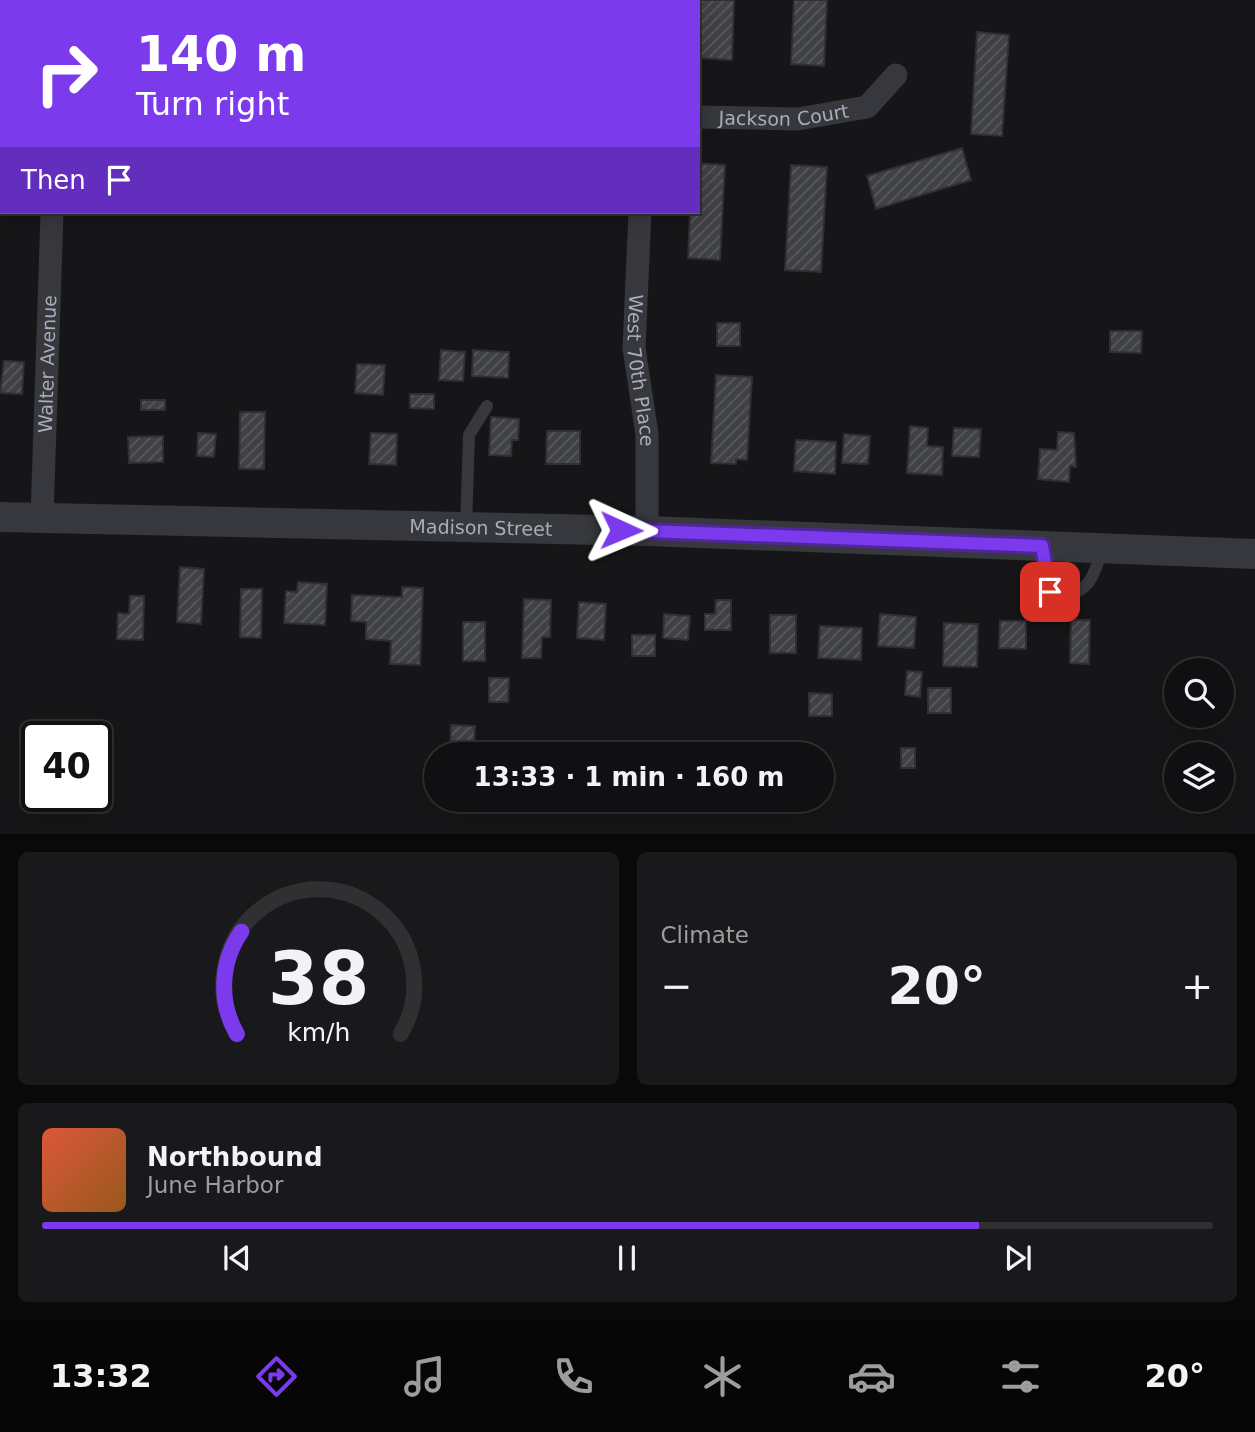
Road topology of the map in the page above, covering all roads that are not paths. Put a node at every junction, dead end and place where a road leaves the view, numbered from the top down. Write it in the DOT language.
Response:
graph roads {
  1 [pos="896,75"];
  2 [pos="700,117"];
  3 [pos="52,214"];
  4 [pos="640,214"];
  5 [pos="487,406"];
  6 [pos="0,517"];
  7 [pos="42,518"];
  8 [pos="466,527"];
  9 [pos="647,531"];
  10 [pos="1042,546"];
  11 [pos="1102,548"];
  12 [pos="1255,554"];
  1 -- 2 [label="street, Jackson Court"];
  3 -- 7 [label="street, Walter Avenue"];
  4 -- 9 [label="street, West 70th Place"];
  5 -- 8 [label="lane"];
  6 -- 7 [label="street, Madison Street"];
  7 -- 8 [label="street, Madison Street"];
  8 -- 9 [label="street, Madison Street"];
  9 -- 10 [label="street, Madison Street"];
  10 -- 11 [label="street, Madison Street"];
  10 -- 11 [label="lane"];
  11 -- 12 [label="street, Madison Street"];
}
